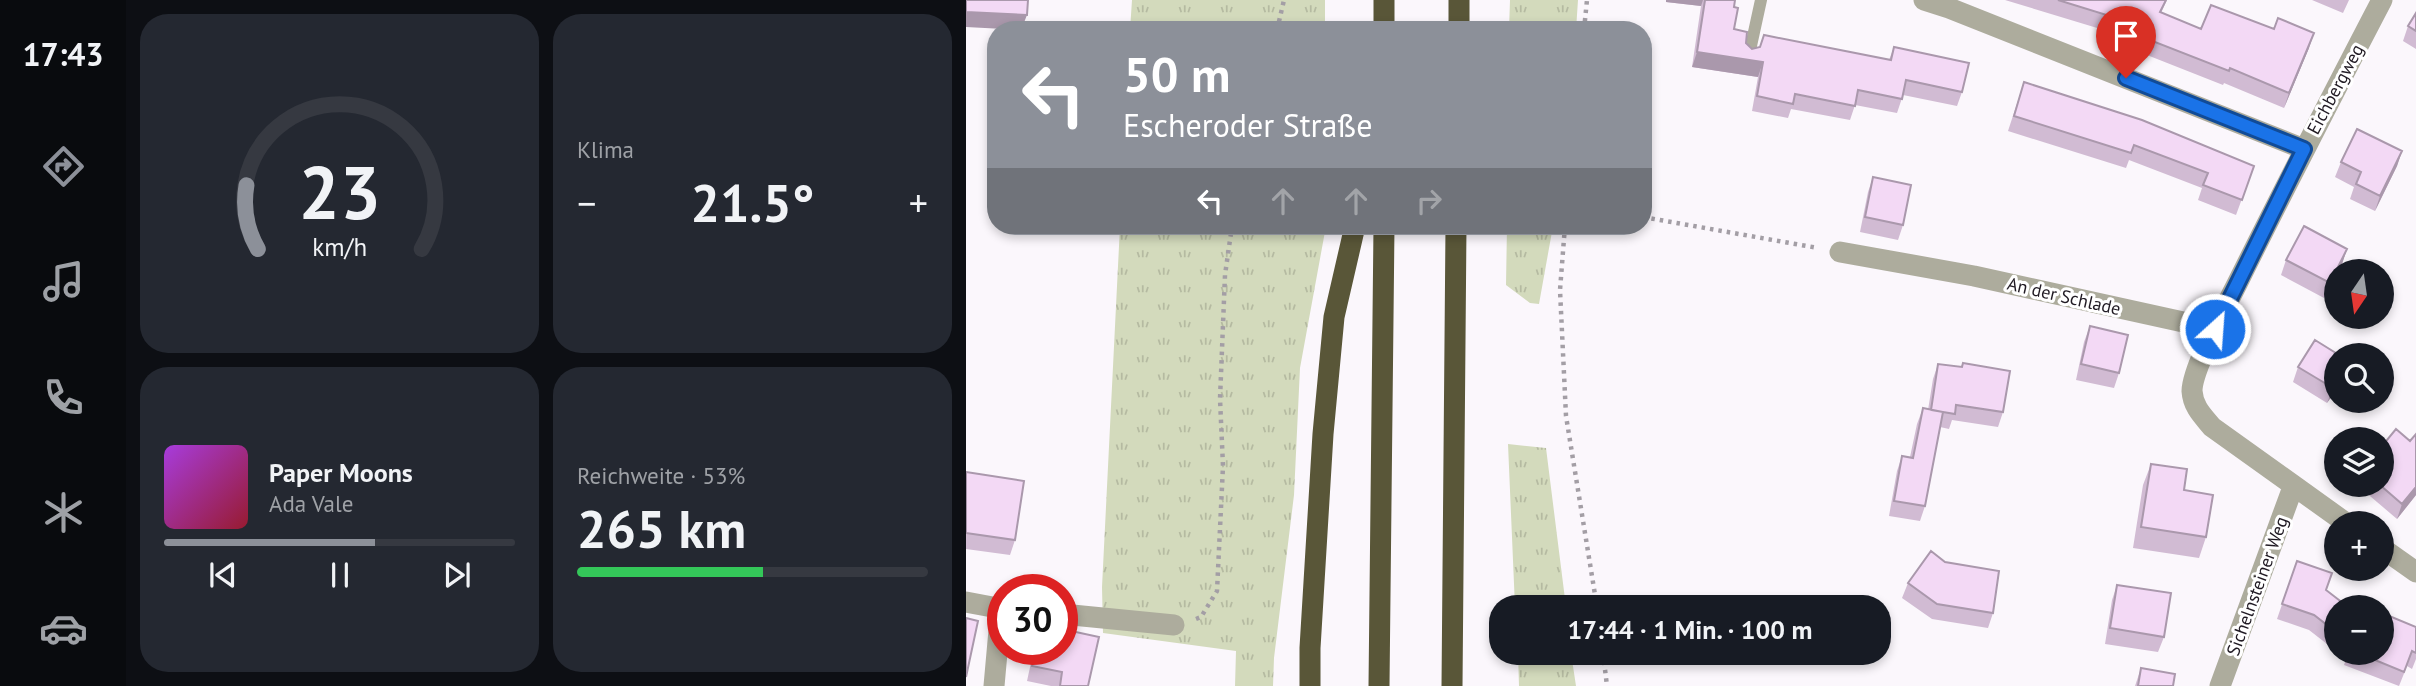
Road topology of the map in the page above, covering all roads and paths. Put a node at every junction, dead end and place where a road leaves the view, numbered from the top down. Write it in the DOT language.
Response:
graph roads {
  1 [pos="1284,0"];
  2 [pos="1384,0"];
  3 [pos="1459,0"];
  4 [pos="1587,0"];
  5 [pos="1760,0"];
  6 [pos="1924,0"];
  7 [pos="2382,0"];
  8 [pos="1279,21"];
  9 [pos="1384,21"];
  10 [pos="1458,21"];
  11 [pos="1585,21"];
  12 [pos="1749,55"];
  13 [pos="2304,149"];
  14 [pos="1652,219"];
  15 [pos="1231,235"];
  16 [pos="1353,235"];
  17 [pos="1384,235"];
  18 [pos="1456,235"];
  19 [pos="1563,235"];
  20 [pos="1840,252"];
  21 [pos="2215,329"];
  22 [pos="2294,487"];
  23 [pos="2329,511"];
  24 [pos="2394,556"];
  25 [pos="1454,560"];
  26 [pos="2416,572"];
  27 [pos="1595,595"];
  28 [pos="966,602"];
  29 [pos="987,606"];
  30 [pos="1078,616"];
  31 [pos="1174,625"];
  32 [pos="996,665"];
  33 [pos="1604,665"];
  34 [pos="994,686"];
  35 [pos="1310,686"];
  36 [pos="1379,686"];
  37 [pos="1452,686"];
  38 [pos="1464,686"];
  39 [pos="1606,686"];
  40 [pos="2220,686"];
  1 -- 8 [label="path"];
  2 -- 9 [label="highway"];
  3 -- 10 [label="highway"];
  4 -- 11 [label="path"];
  5 -- 12 [label="lane"];
  6 -- 13 [label="street"];
  7 -- 13 [label="street, Eichbergweg"];
  13 -- 21 [label="street, Eichbergweg"];
  14 -- 20 [label="path"];
  15 -- 31 [label="path"];
  16 -- 35 [label="highway"];
  17 -- 36 [label="highway"];
  18 -- 25 [label="highway"];
  19 -- 27 [label="path"];
  20 -- 21 [label="street, An der Schlade"];
  21 -- 22 [label="street"];
  22 -- 23 [label="street"];
  22 -- 40 [label="street, Sichelnsteiner Weg"];
  24 -- 26 [label="street"];
  25 -- 37 [label="highway"];
  25 -- 38 [label="highway"];
  28 -- 29 [label="street"];
  30 -- 31 [label="street"];
  32 -- 34 [label="street"];
  33 -- 39 [label="path"];
}
